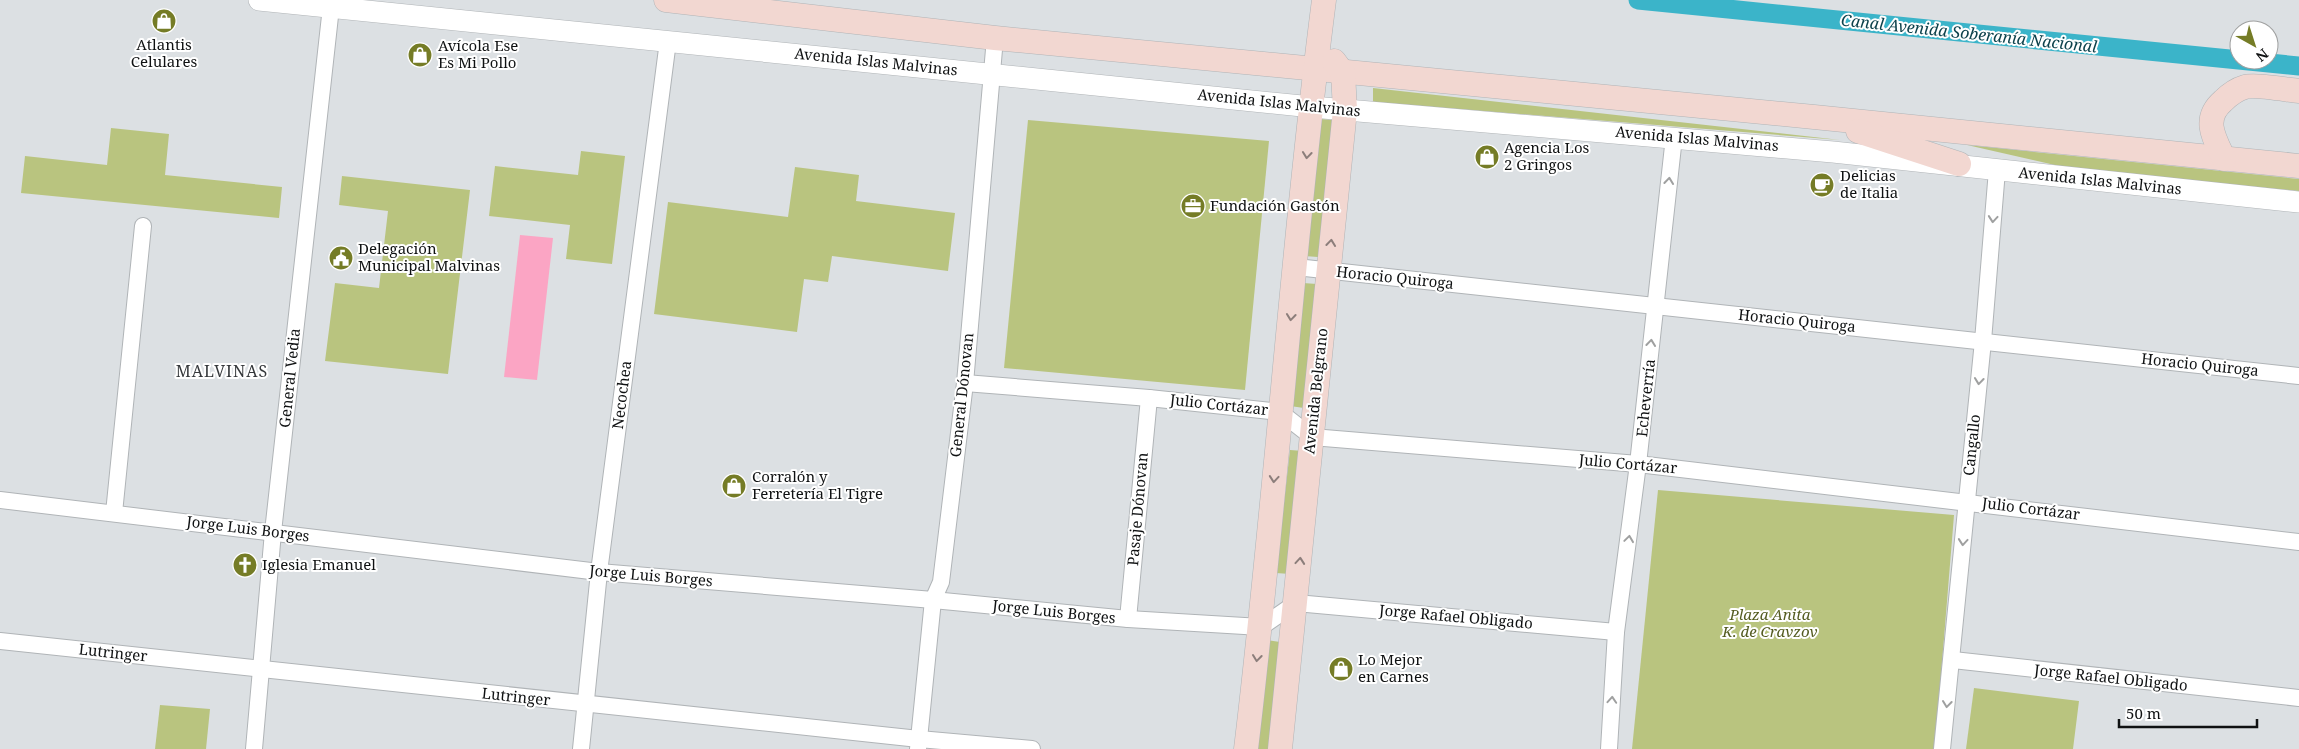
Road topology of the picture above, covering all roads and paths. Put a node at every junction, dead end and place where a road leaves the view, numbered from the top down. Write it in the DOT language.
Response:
graph roads {
  1 [pos="259,0"];
  2 [pos="666,0"];
  3 [pos="1324,0"];
  4 [pos="331,7"];
  5 [pos="995,38"];
  6 [pos="668,41"];
  7 [pos="1319,42"];
  8 [pos="1316,70"];
  9 [pos="1343,73"];
  10 [pos="991,74"];
  11 [pos="2299,91"];
  12 [pos="1312,107"];
  13 [pos="1345,110"];
  14 [pos="1814,117"];
  15 [pos="1674,137"];
  16 [pos="2224,159"];
  17 [pos="1959,164"];
  18 [pos="2299,166"];
  19 [pos="1997,170"];
  20 [pos="2299,202"];
  21 [pos="143,226"];
  22 [pos="1296,267"];
  23 [pos="1328,271"];
  24 [pos="1656,305"];
  25 [pos="1983,341"];
  26 [pos="2299,376"];
  27 [pos="964,383"];
  28 [pos="1149,398"];
  29 [pos="1280,412"];
  30 [pos="1312,437"];
  31 [pos="1638,464"];
  32 [pos="0,500"];
  33 [pos="1966,501"];
  34 [pos="114,513"];
  35 [pos="273,532"];
  36 [pos="2299,542"];
  37 [pos="599,572"];
  38 [pos="933,600"];
  39 [pos="1296,603"];
  40 [pos="1128,619"];
  41 [pos="1261,627"];
  42 [pos="1616,632"];
  43 [pos="0,641"];
  44 [pos="1952,660"];
  45 [pos="261,670"];
  46 [pos="2299,698"];
  47 [pos="585,704"];
  48 [pos="918,744"];
  49 [pos="254,749"];
  50 [pos="581,749"];
  51 [pos="1032,749"];
  52 [pos="1246,749"];
  53 [pos="1280,749"];
  54 [pos="1609,749"];
  55 [pos="1942,749"];
  1 -- 4 [label="street, Avenida Islas Malvinas"];
  2 -- 5 [label="main road"];
  3 -- 7 [label="main road"];
  4 -- 6 [label="street, Avenida Islas Malvinas"];
  4 -- 35 [label="street, General Vedia"];
  5 -- 8 [label="main road"];
  5 -- 10 [label="street, General Dónovan"];
  6 -- 10 [label="street, Avenida Islas Malvinas"];
  6 -- 37 [label="street, Necochea"];
  7 -- 8 [label="main road"];
  7 -- 9 [label="main road"];
  8 -- 9 [label="main road"];
  8 -- 12 [label="main road"];
  9 -- 13 [label="main road, Avenida Belgrano"];
  9 -- 14 [label="main road"];
  10 -- 12 [label="street, Avenida Islas Malvinas"];
  10 -- 27 [label="street, General Dónovan"];
  11 -- 16 [label="main road"];
  12 -- 13 [label="street, Avenida Islas Malvinas"];
  12 -- 22 [label="main road, one-way"];
  13 -- 15 [label="street, Avenida Islas Malvinas"];
  23 -- 13 [label="main road, Avenida Belgrano, one-way"];
  14 -- 16 [label="main road"];
  14 -- 17 [label="main road"];
  15 -- 17 [label="street, Avenida Islas Malvinas"];
  24 -- 15 [label="street, Echeverría, one-way"];
  16 -- 18 [label="main road"];
  17 -- 19 [label="street, Avenida Islas Malvinas"];
  19 -- 20 [label="street, Avenida Islas Malvinas"];
  19 -- 25 [label="street, Cangallo, one-way"];
  21 -- 34 [label="street"];
  22 -- 23 [label="street, Horacio Quiroga"];
  22 -- 29 [label="main road, one-way"];
  23 -- 24 [label="street, Horacio Quiroga"];
  23 -- 30 [label="main road, Avenida Belgrano"];
  24 -- 25 [label="street, Horacio Quiroga"];
  31 -- 24 [label="street, Echeverría, one-way"];
  25 -- 26 [label="street, Horacio Quiroga"];
  25 -- 33 [label="street, Cangallo, one-way"];
  27 -- 28 [label="street, Julio Cortázar"];
  27 -- 38 [label="street, General Dónovan"];
  28 -- 29 [label="street, Julio Cortázar"];
  28 -- 40 [label="street, Pasaje Dónovan"];
  29 -- 30 [label="street, Julio Cortázar"];
  29 -- 41 [label="main road, one-way"];
  30 -- 31 [label="street, Julio Cortázar"];
  39 -- 30 [label="main road, Avenida Belgrano, one-way"];
  31 -- 33 [label="street, Julio Cortázar"];
  42 -- 31 [label="street, Echeverría, one-way"];
  32 -- 34 [label="street, Jorge Luis Borges"];
  33 -- 36 [label="street, Julio Cortázar"];
  33 -- 44 [label="street, Cangallo, one-way"];
  34 -- 35 [label="street, Jorge Luis Borges"];
  35 -- 37 [label="street, Jorge Luis Borges"];
  35 -- 45 [label="street, General Vedia"];
  37 -- 38 [label="street, Jorge Luis Borges"];
  37 -- 47 [label="street, Necochea"];
  38 -- 40 [label="street, Jorge Luis Borges"];
  38 -- 48 [label="street, General Dónovan"];
  39 -- 41 [label="street"];
  39 -- 42 [label="street, Jorge Rafael Obligado"];
  39 -- 53 [label="main road, Avenida Belgrano"];
  40 -- 41 [label="street, Jorge Luis Borges"];
  41 -- 52 [label="main road, one-way"];
  54 -- 42 [label="street, Echeverría, one-way"];
  43 -- 45 [label="street, Lutringer"];
  44 -- 46 [label="street, Jorge Rafael Obligado"];
  44 -- 55 [label="street, Cangallo, one-way"];
  45 -- 47 [label="street, Lutringer"];
  45 -- 49 [label="street, General Vedia"];
  47 -- 48 [label="street, Lutringer"];
  47 -- 50 [label="street, Necochea"];
  48 -- 51 [label="street, Lutringer"];
}
